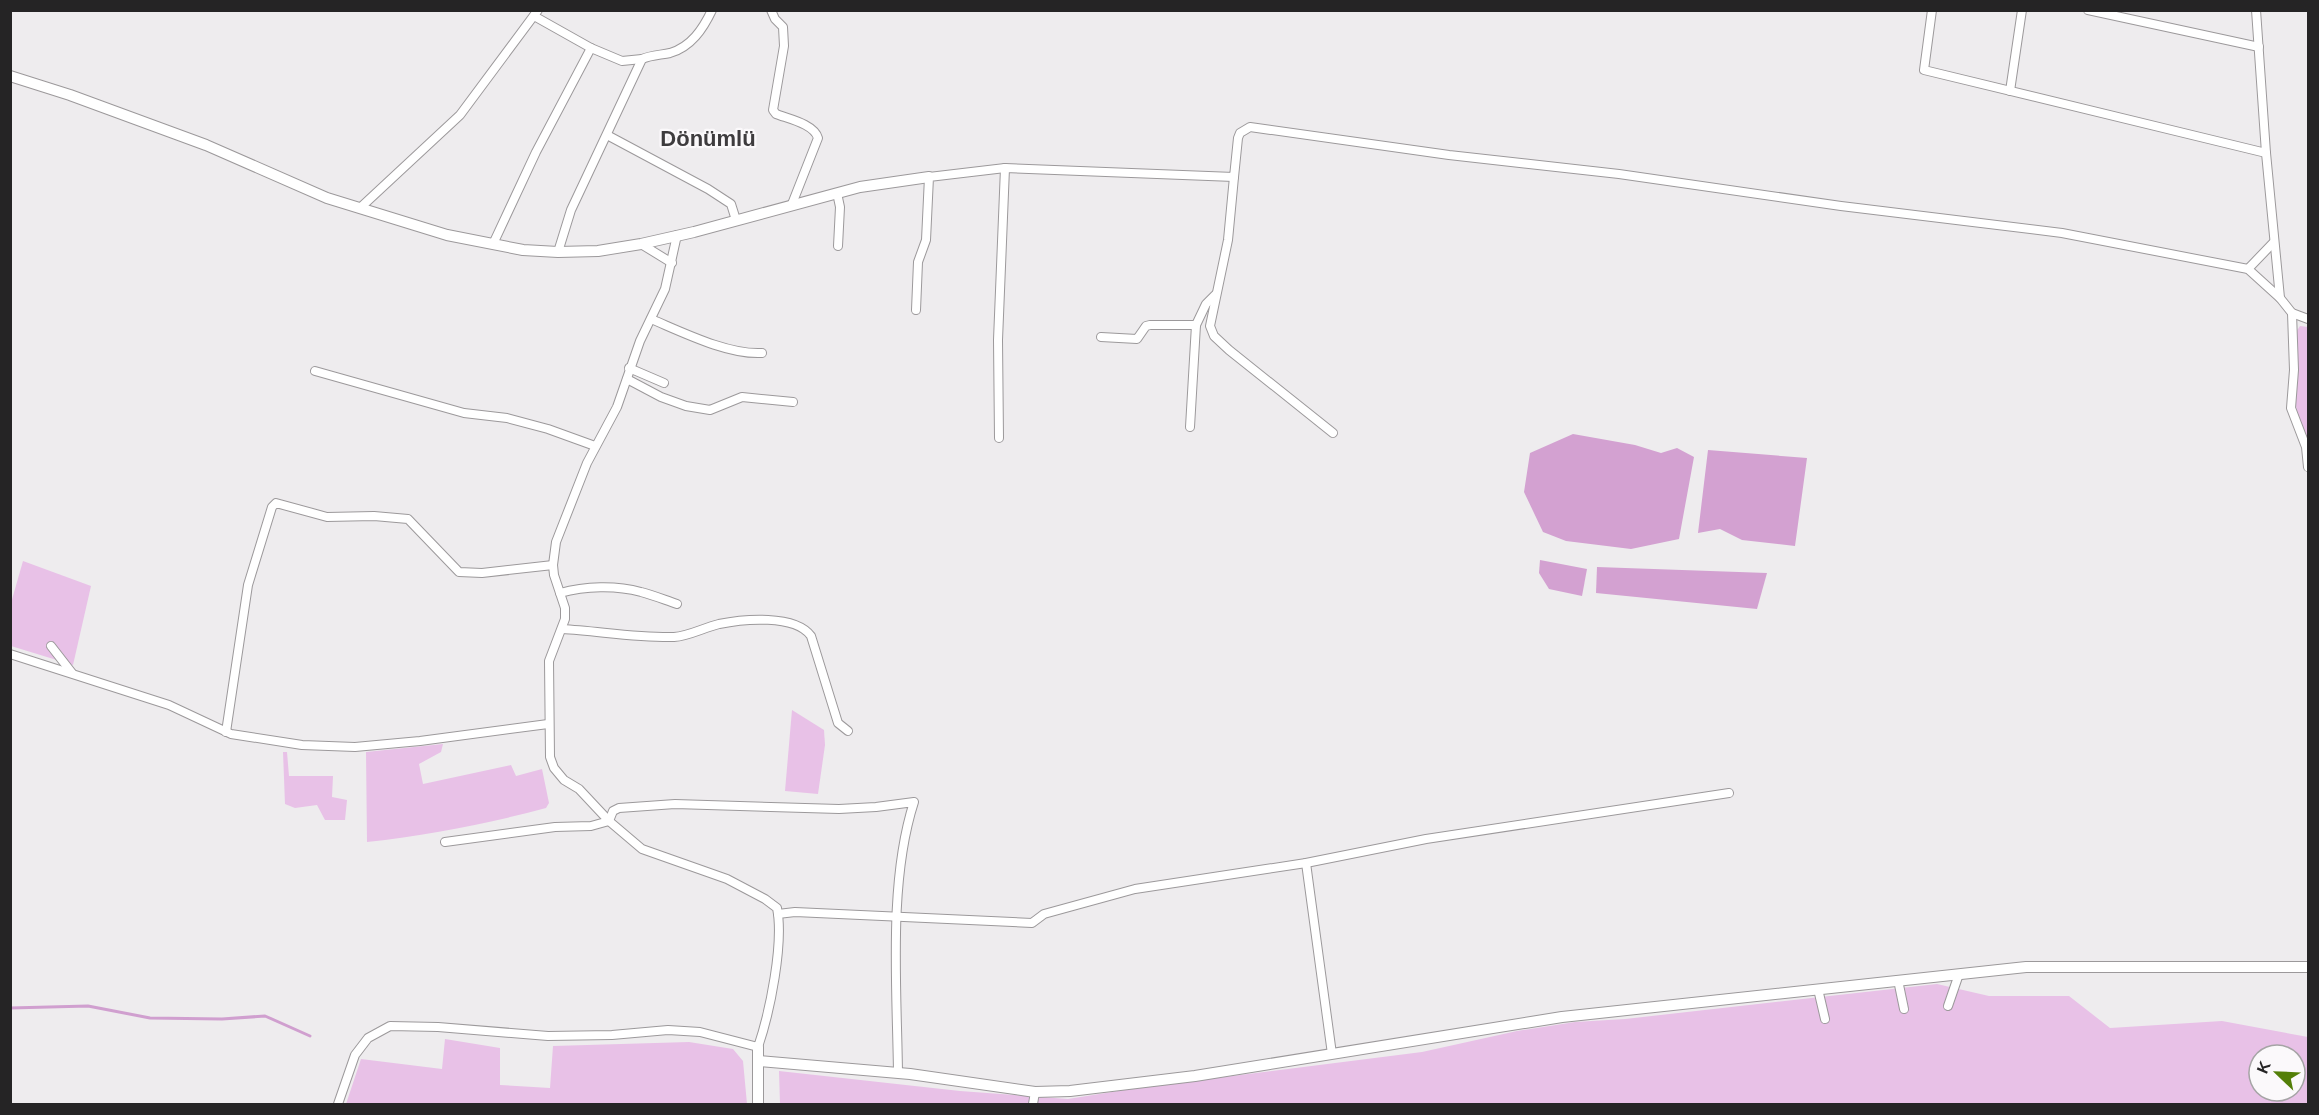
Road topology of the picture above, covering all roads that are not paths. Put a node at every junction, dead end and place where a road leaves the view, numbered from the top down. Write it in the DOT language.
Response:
graph roads {
  1 [pos="712,10"];
  2 [pos="771,10"];
  3 [pos="1932,10"];
  4 [pos="2022,10"];
  5 [pos="2088,10"];
  6 [pos="2256,10"];
  7 [pos="536,13"];
  8 [pos="591,48"];
  9 [pos="2259,48"];
  10 [pos="642,59"];
  11 [pos="10,76"];
  12 [pos="2010,91"];
  13 [pos="607,135"];
  14 [pos="2266,153"];
  15 [pos="1005,168"];
  16 [pos="929,177"];
  17 [pos="1234,177"];
  18 [pos="837,193"];
  19 [pos="792,204"];
  20 [pos="360,208"];
  21 [pos="736,220"];
  22 [pos="677,235"];
  23 [pos="2274,243"];
  24 [pos="493,244"];
  25 [pos="641,244"];
  26 [pos="838,246"];
  27 [pos="558,252"];
  28 [pos="672,263"];
  29 [pos="2248,270"];
  30 [pos="1215,295"];
  31 [pos="2280,298"];
  32 [pos="916,310"];
  33 [pos="2292,313"];
  34 [pos="651,319"];
  35 [pos="2308,319"];
  36 [pos="1196,325"];
  37 [pos="1101,337"];
  38 [pos="762,353"];
  39 [pos="629,368"];
  40 [pos="315,371"];
  41 [pos="627,379"];
  42 [pos="664,383"];
  43 [pos="793,402"];
  44 [pos="1190,428"];
  45 [pos="1333,433"];
  46 [pos="999,438"];
  47 [pos="595,446"];
  48 [pos="2308,467"];
  49 [pos="553,565"];
  50 [pos="560,593"];
  51 [pos="677,604"];
  52 [pos="562,629"];
  53 [pos="51,646"];
  54 [pos="10,654"];
  55 [pos="72,674"];
  56 [pos="548,723"];
  57 [pos="848,731"];
  58 [pos="226,732"];
  59 [pos="1729,792"];
  60 [pos="609,821"];
  61 [pos="445,842"];
  62 [pos="1306,863"];
  63 [pos="778,914"];
  64 [pos="897,917"];
  65 [pos="2308,967"];
  66 [pos="1959,974"];
  67 [pos="1899,980"];
  68 [pos="1818,989"];
  69 [pos="1948,1006"];
  70 [pos="1904,1009"];
  71 [pos="1825,1019"];
  72 [pos="758,1047"];
  73 [pos="1332,1054"];
  74 [pos="760,1060"];
  75 [pos="898,1072"];
  76 [pos="1035,1092"];
  77 [pos="338,1104"];
  78 [pos="758,1104"];
  79 [pos="1033,1104"];
  1 -- 10 [label="street"];
  2 -- 19 [label="street"];
  3 -- 12 [label="street"];
  4 -- 12 [label="street"];
  5 -- 9 [label="street"];
  6 -- 9 [label="street"];
  7 -- 8 [label="street"];
  7 -- 20 [label="street"];
  8 -- 10 [label="street"];
  8 -- 24 [label="street"];
  9 -- 14 [label="street"];
  10 -- 13 [label="street"];
  11 -- 20 [label="street"];
  12 -- 14 [label="street"];
  13 -- 21 [label="street"];
  13 -- 27 [label="street"];
  14 -- 23 [label="street"];
  15 -- 16 [label="street"];
  15 -- 17 [label="street"];
  15 -- 46 [label="street"];
  16 -- 18 [label="street"];
  16 -- 32 [label="street"];
  17 -- 29 [label="street"];
  17 -- 30 [label="street"];
  18 -- 19 [label="street"];
  18 -- 26 [label="street"];
  19 -- 21 [label="street"];
  20 -- 24 [label="street"];
  21 -- 22 [label="street"];
  22 -- 25 [label="street"];
  22 -- 28 [label="street"];
  23 -- 29 [label="street"];
  23 -- 31 [label="street"];
  24 -- 27 [label="street"];
  25 -- 27 [label="street"];
  25 -- 28 [label="street"];
  28 -- 34 [label="street"];
  29 -- 31 [label="street"];
  30 -- 36 [label="street"];
  30 -- 45 [label="street"];
  31 -- 33 [label="street"];
  33 -- 35 [label="street"];
  33 -- 48 [label="street"];
  34 -- 38 [label="street"];
  34 -- 39 [label="street"];
  36 -- 37 [label="street"];
  36 -- 44 [label="street"];
  39 -- 41 [label="street"];
  39 -- 42 [label="street"];
  40 -- 47 [label="street"];
  41 -- 43 [label="street"];
  41 -- 47 [label="street"];
  47 -- 49 [label="street"];
  49 -- 50 [label="street"];
  49 -- 58 [label="street"];
  50 -- 51 [label="street"];
  50 -- 52 [label="street"];
  52 -- 56 [label="street"];
  52 -- 57 [label="street"];
  53 -- 55 [label="street"];
  54 -- 55 [label="street"];
  55 -- 58 [label="street"];
  56 -- 58 [label="street"];
  56 -- 60 [label="street"];
  59 -- 62 [label="street"];
  60 -- 61 [label="street"];
  60 -- 63 [label="street"];
  60 -- 64 [label="street"];
  62 -- 64 [label="street"];
  62 -- 73 [label="street"];
  63 -- 64 [label="street"];
  63 -- 72 [label="street"];
  64 -- 75 [label="street"];
  65 -- 66 [label="street"];
  66 -- 67 [label="street"];
  66 -- 69 [label="street"];
  67 -- 68 [label="street"];
  67 -- 70 [label="street"];
  68 -- 71 [label="street"];
  68 -- 73 [label="street"];
  72 -- 74 [label="street"];
  72 -- 77 [label="street"];
  73 -- 76 [label="street"];
  74 -- 75 [label="street"];
  74 -- 78 [label="street"];
  75 -- 76 [label="street"];
  76 -- 79 [label="street"];
}
